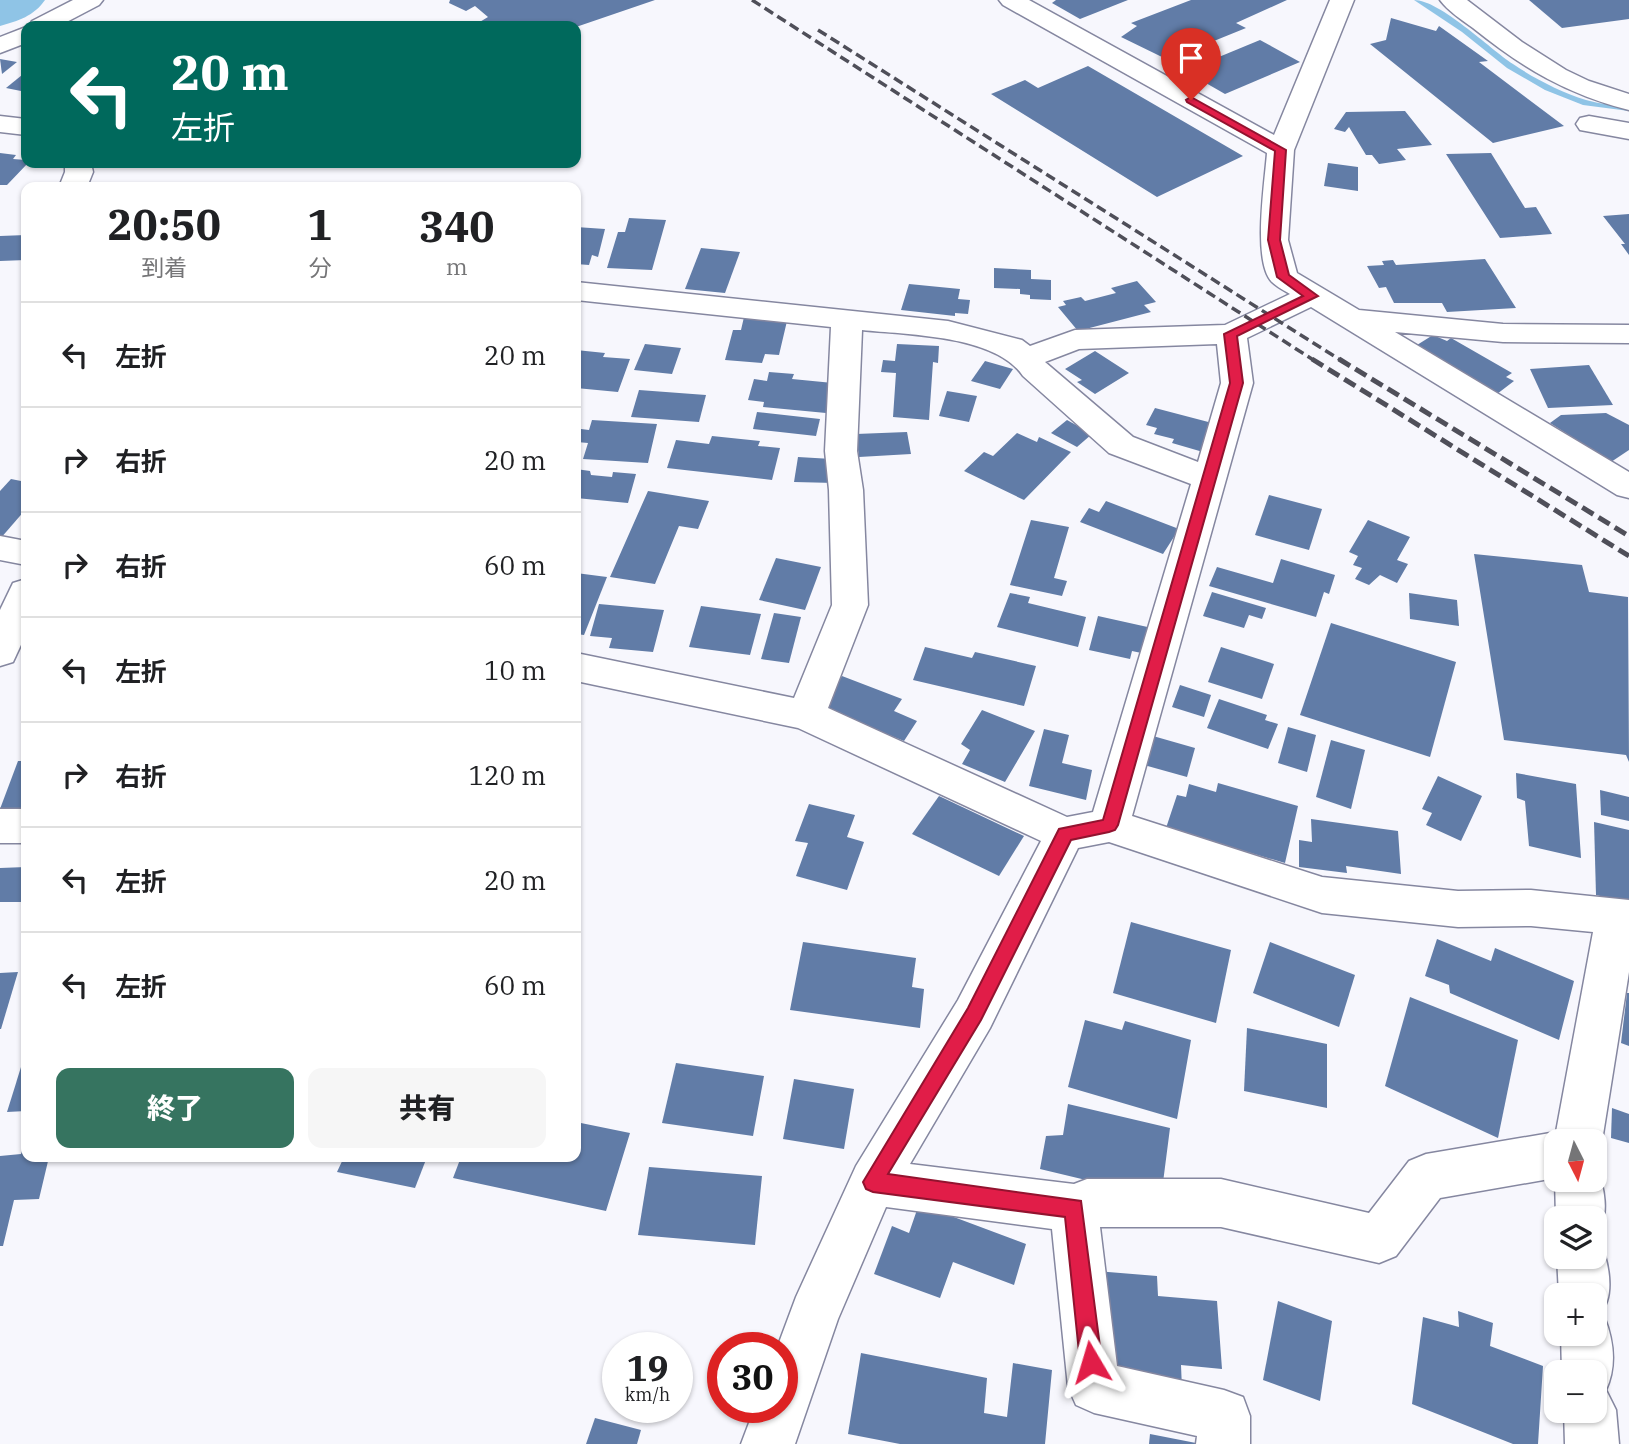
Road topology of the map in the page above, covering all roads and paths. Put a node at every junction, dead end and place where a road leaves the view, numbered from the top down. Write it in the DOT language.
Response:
graph roads {
  1 [pos="91,0"];
  2 [pos="1011,0"];
  3 [pos="1342,0"];
  4 [pos="1452,0"];
  5 [pos="51,21"];
  6 [pos="21,36"];
  7 [pos="0,46"];
  8 [pos="1629,102"];
  9 [pos="0,124"];
  10 [pos="1589,124"];
  11 [pos="21,126"];
  12 [pos="1629,131"];
  13 [pos="1281,150"];
  14 [pos="581,292"];
  15 [pos="1312,296"];
  16 [pos="1347,317"];
  17 [pos="847,319"];
  18 [pos="1231,334"];
  19 [pos="1629,334"];
  20 [pos="1027,358"];
  21 [pos="1208,478"];
  22 [pos="1629,487"];
  23 [pos="0,548"];
  24 [pos="21,552"];
  25 [pos="21,604"];
  26 [pos="0,652"];
  27 [pos="581,668"];
  28 [pos="806,715"];
  29 [pos="1109,825"];
  30 [pos="0,826"];
  31 [pos="21,826"];
  32 [pos="1065,834"];
  33 [pos="1623,917"];
  34 [pos="1580,1129"];
  35 [pos="1544,1156"];
  36 [pos="873,1182"];
  37 [pos="1074,1208"];
  38 [pos="798,1360"];
  39 [pos="776,1423"];
  40 [pos="1591,1423"];
  41 [pos="768,1444"];
  42 [pos="1223,1444"];
  43 [pos="1592,1444"];
  1 -- 5 [label="street"];
  2 -- 13 [label="street"];
  3 -- 13 [label="street"];
  4 -- 8 [label="street"];
  6 -- 7 [label="street"];
  9 -- 11 [label="street"];
  10 -- 12 [label="street"];
  13 -- 15 [label="street"];
  14 -- 17 [label="street"];
  15 -- 16 [label="street"];
  15 -- 18 [label="street"];
  16 -- 19 [label="street"];
  16 -- 22 [label="street"];
  17 -- 20 [label="street"];
  17 -- 28 [label="street"];
  18 -- 20 [label="street"];
  18 -- 21 [label="street"];
  20 -- 21 [label="street"];
  21 -- 29 [label="street"];
  23 -- 24 [label="street"];
  25 -- 26 [label="street"];
  27 -- 28 [label="street"];
  28 -- 32 [label="street"];
  29 -- 32 [label="street"];
  29 -- 33 [label="street"];
  30 -- 31 [label="street"];
  32 -- 36 [label="street"];
  33 -- 34 [label="street"];
  35 -- 37 [label="street"];
  36 -- 37 [label="street"];
  36 -- 38 [label="street"];
  37 -- 42 [label="street"];
  39 -- 41 [label="street"];
  40 -- 43 [label="street"];
}
